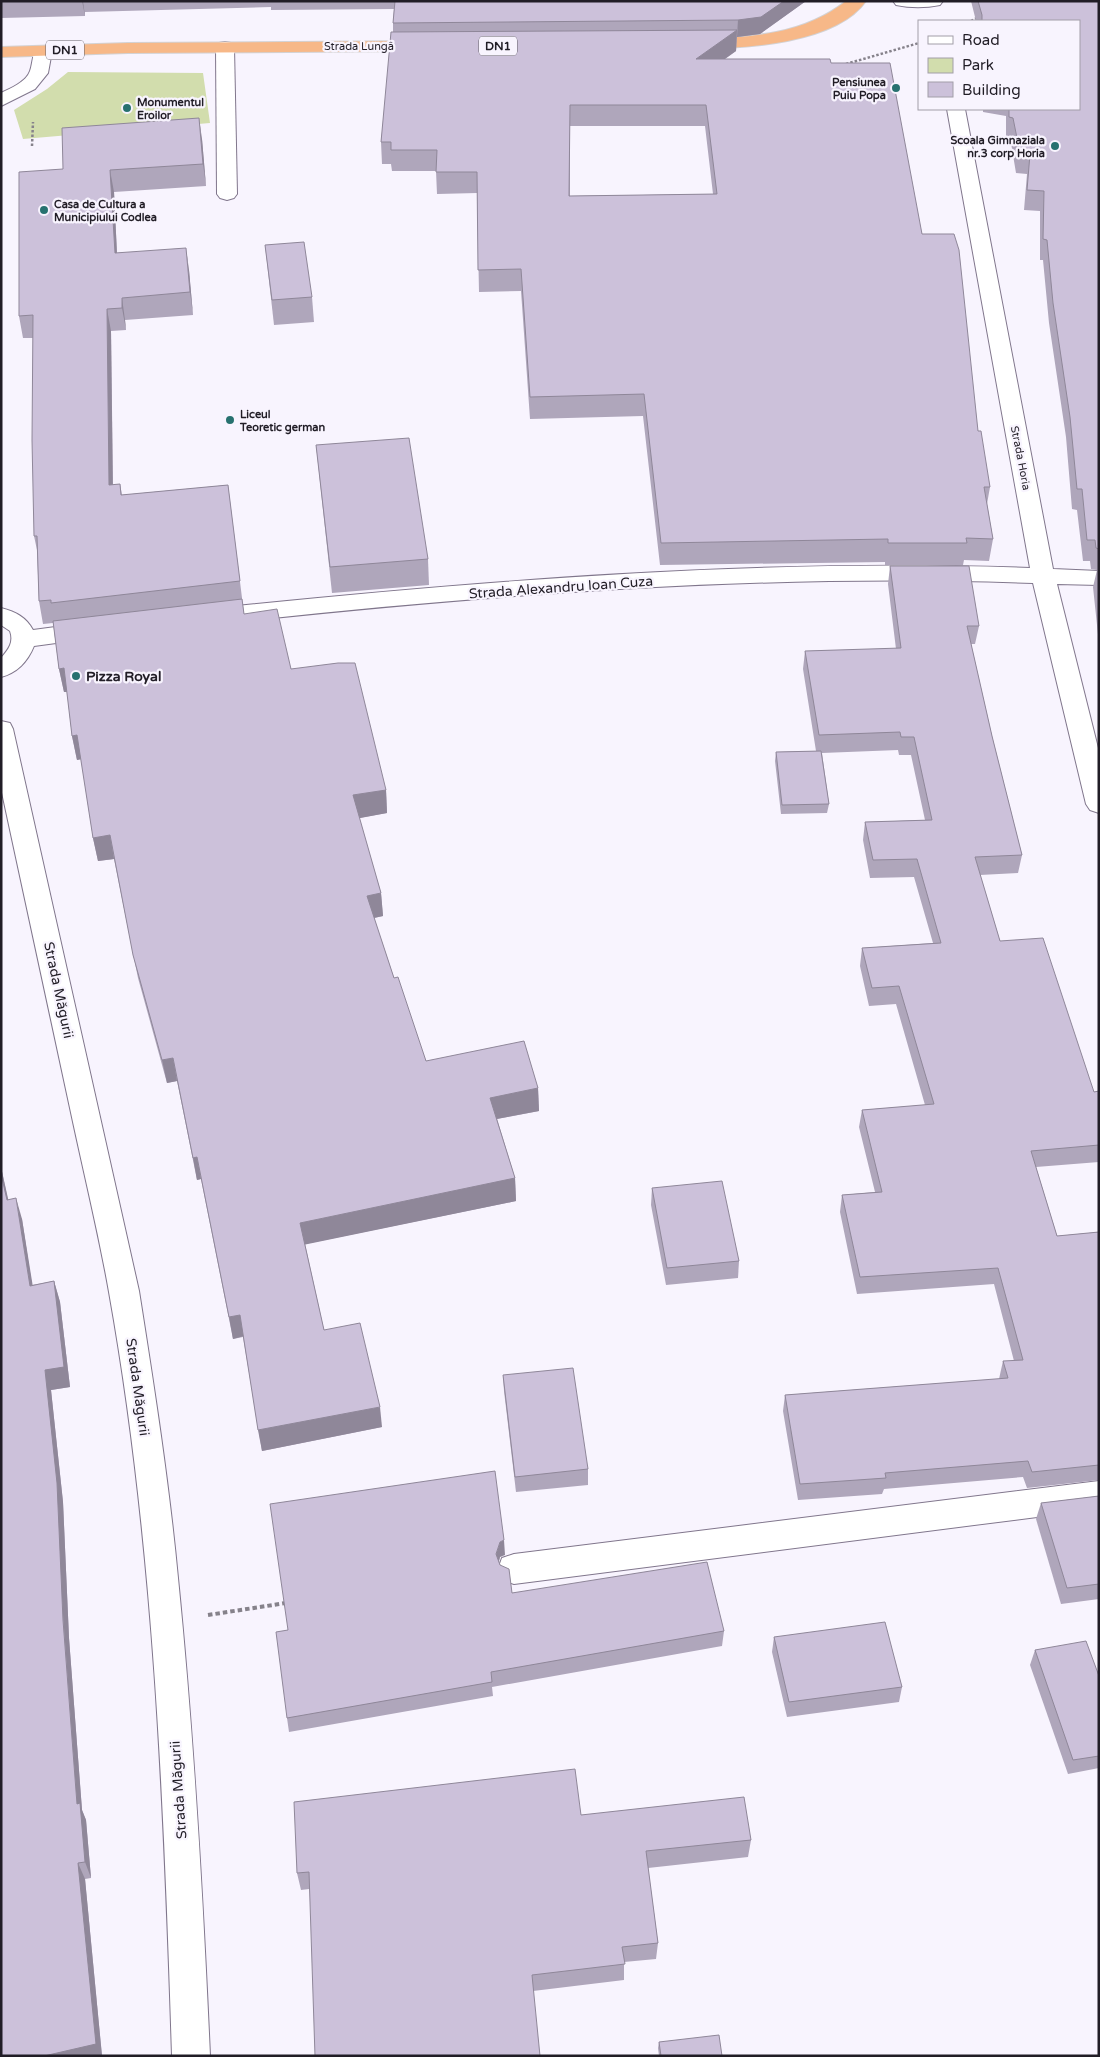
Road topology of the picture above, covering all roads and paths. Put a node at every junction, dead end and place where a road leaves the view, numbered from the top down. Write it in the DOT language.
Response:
graph roads {
  1 [pos="858,1"];
  2 [pos="902,1"];
  3 [pos="929,2"];
  4 [pos="982,16"];
  5 [pos="931,20"];
  6 [pos="973,20"];
  7 [pos="685,45"];
  8 [pos="448,46"];
  9 [pos="225,47"];
  10 [pos="43,51"];
  11 [pos="1,52"];
  12 [pos="1,101"];
  13 [pos="956,110"];
  14 [pos="227,194"];
  15 [pos="1043,575"];
  16 [pos="1099,578"];
  17 [pos="1,616"];
  18 [pos="187,619"];
  19 [pos="111,628"];
  20 [pos="25,638"];
  21 [pos="1,669"];
  22 [pos="1,730"];
  23 [pos="1099,804"];
  24 [pos="1099,1494"];
  25 [pos="514,1568"];
  26 [pos="291,1602"];
  27 [pos="166,1621"];
  28 [pos="191,2056"];
  1 -- 7 [label="highway"];
  2 -- 3 [label="street"];
  3 -- 5 [label="street"];
  4 -- 6 [label="path"];
  8 -- 9 [label="highway, Strada Lungă / DN1"];
  9 -- 10 [label="highway, Strada Lungă / DN1"];
  9 -- 14 [label="street"];
  10 -- 11 [label="highway, Strada Lungă / DN1"];
  10 -- 12 [label="street"];
  13 -- 15 [label="street, Strada Horia"];
  15 -- 16 [label="street, Strada Alexandru Ioan Cuza"];
  15 -- 18 [label="street, Strada Alexandru Ioan Cuza"];
  15 -- 23 [label="street, Strada Horia"];
  17 -- 20 [label="street"];
  19 -- 20 [label="street"];
  20 -- 21 [label="street"];
  22 -- 27 [label="street, Strada Măgurii"];
  24 -- 25 [label="street"];
  26 -- 27 [label="path"];
  27 -- 28 [label="street, Strada Măgurii"];
}
